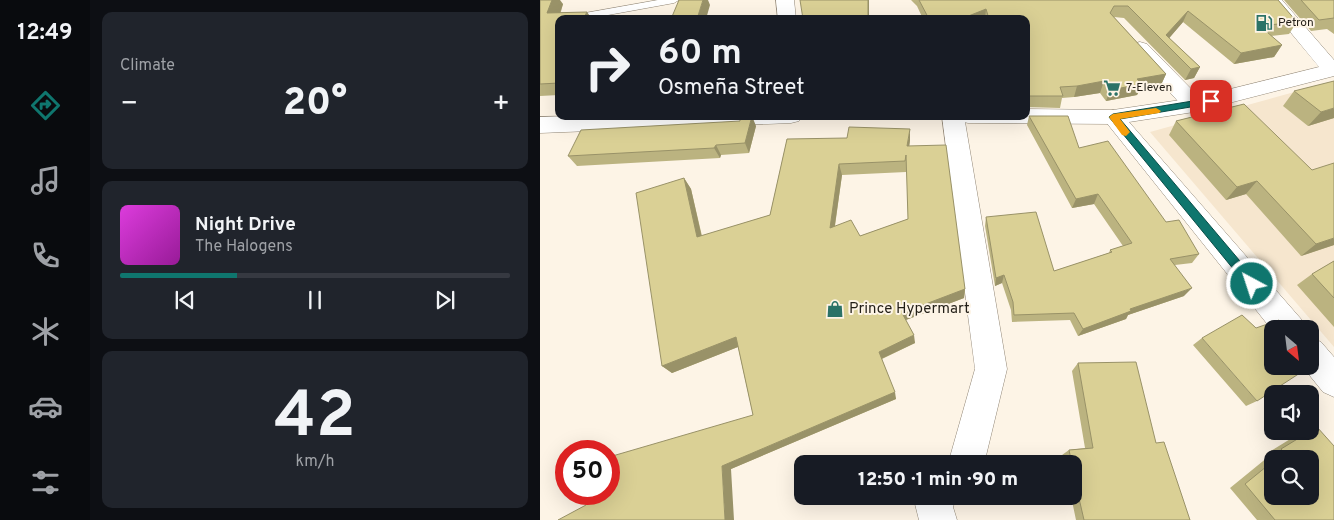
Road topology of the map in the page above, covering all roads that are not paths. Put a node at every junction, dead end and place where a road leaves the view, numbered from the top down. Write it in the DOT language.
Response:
graph roads {
  1 [pos="674,0"];
  2 [pos="785,0"];
  3 [pos="1273,0"];
  4 [pos="591,15"];
  5 [pos="787,15"];
  6 [pos="1130,36"];
  7 [pos="1333,69"];
  8 [pos="1194,105"];
  9 [pos="1030,116"];
  10 [pos="1113,117"];
  11 [pos="679,120"];
  12 [pos="954,120"];
  13 [pos="540,125"];
  14 [pos="1282,320"];
  15 [pos="1319,363"];
  16 [pos="1334,381"];
  17 [pos="969,455"];
  18 [pos="933,505"];
  19 [pos="938,520"];
  1 -- 4 [label="lane"];
  2 -- 5 [label="main road"];
  3 -- 7 [label="main road"];
  6 -- 8 [label="main road"];
  7 -- 8 [label="main road"];
  8 -- 10 [label="main road"];
  9 -- 10 [label="main road"];
  10 -- 14 [label="main road"];
  11 -- 13 [label="main road"];
  12 -- 17 [label="main road"];
  15 -- 16 [label="main road"];
  18 -- 19 [label="main road"];
}
